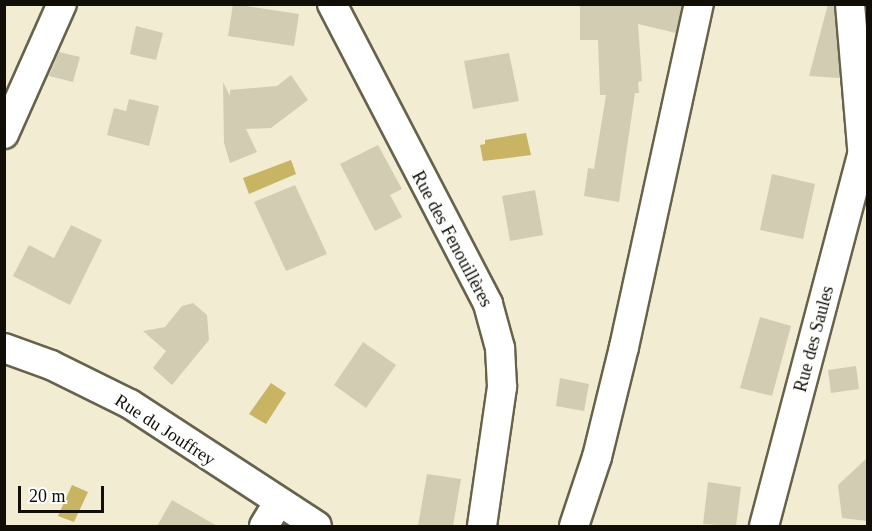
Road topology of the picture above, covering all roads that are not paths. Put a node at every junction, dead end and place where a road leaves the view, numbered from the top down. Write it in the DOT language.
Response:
graph roads {
  1 [pos="62,4"];
  2 [pos="332,4"];
  3 [pos="699,4"];
  4 [pos="850,4"];
  5 [pos="4,134"];
  6 [pos="863,152"];
  7 [pos="867,206"];
  8 [pos="4,348"];
  9 [pos="271,515"];
  10 [pos="317,526"];
  11 [pos="482,526"];
  12 [pos="573,526"];
  13 [pos="764,526"];
  1 -- 5 [label="street"];
  2 -- 11 [label="street, Rue des Fenouillères"];
  3 -- 12 [label="street"];
  4 -- 6 [label="street"];
  6 -- 7 [label="street"];
  6 -- 13 [label="street, Rue des Saules"];
  8 -- 9 [label="street, Rue du Jouffrey"];
  9 -- 10 [label="street, Rue du Jouffrey"];
}
